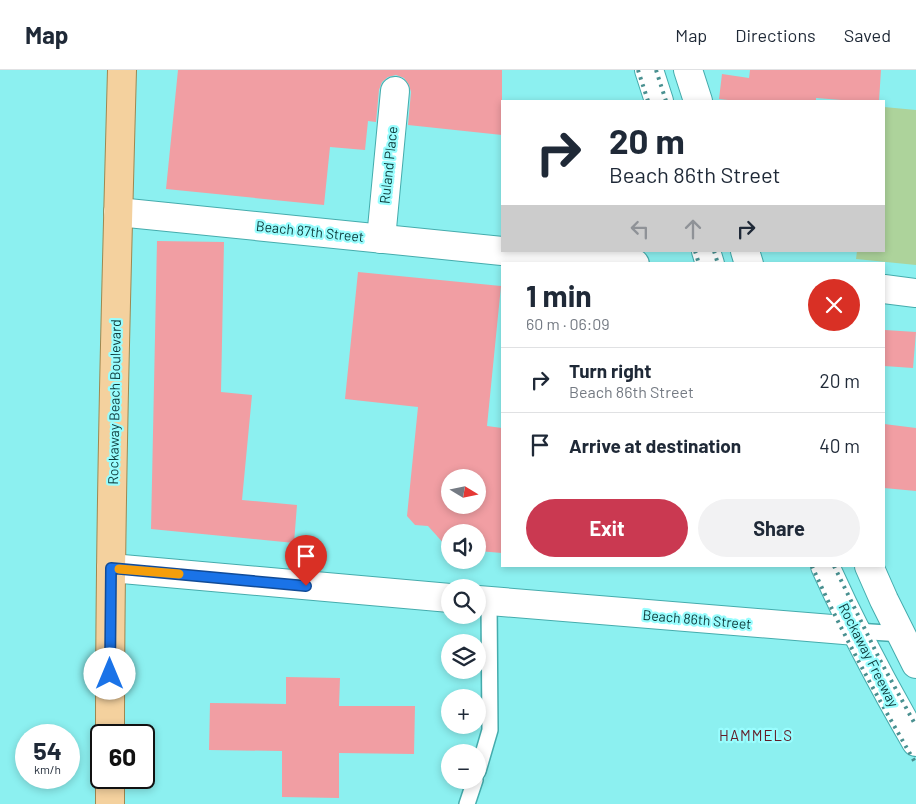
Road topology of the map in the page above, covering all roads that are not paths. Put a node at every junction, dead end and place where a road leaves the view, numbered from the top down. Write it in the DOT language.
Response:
graph roads {
  1 [pos="122,70"];
  2 [pos="649,70"];
  3 [pos="688,70"];
  4 [pos="395,91"];
  5 [pos="659,100"];
  6 [pos="698,100"];
  7 [pos="118,212"];
  8 [pos="381,239"];
  9 [pos="501,251"];
  10 [pos="518,252"];
  11 [pos="615,262"];
  12 [pos="885,290"];
  13 [pos="916,293"];
  14 [pos="825,567"];
  15 [pos="869,567"];
  16 [pos="111,568"];
  17 [pos="441,597"];
  18 [pos="486,601"];
  19 [pos="484,624"];
  20 [pos="856,632"];
  21 [pos="909,635"];
  22 [pos="916,664"];
  23 [pos="110,724"];
  24 [pos="916,742"];
  25 [pos="486,744"];
  26 [pos="110,789"];
  27 [pos="472,789"];
  28 [pos="110,804"];
  29 [pos="468,804"];
  1 -- 7 [label="main road, Rockaway Beach Boulevard"];
  2 -- 5 [label="street"];
  3 -- 6 [label="street"];
  4 -- 8 [label="street, Ruland Place"];
  7 -- 8 [label="street, Beach 87th Street"];
  7 -- 16 [label="main road, Rockaway Beach Boulevard"];
  8 -- 9 [label="street, Beach 87th Street"];
  10 -- 11 [label="street"];
  12 -- 13 [label="street"];
  14 -- 20 [label="street, Rockaway Freeway"];
  15 -- 21 [label="street"];
  16 -- 17 [label="street"];
  16 -- 23 [label="main road, Rockaway Beach Boulevard"];
  18 -- 20 [label="street, Beach 86th Street"];
  19 -- 25 [label="lane"];
  20 -- 21 [label="lane, Beach 86th Street"];
  20 -- 24 [label="street, Rockaway Freeway"];
  21 -- 22 [label="street"];
  26 -- 28 [label="main road"];
  27 -- 29 [label="lane"];
}
